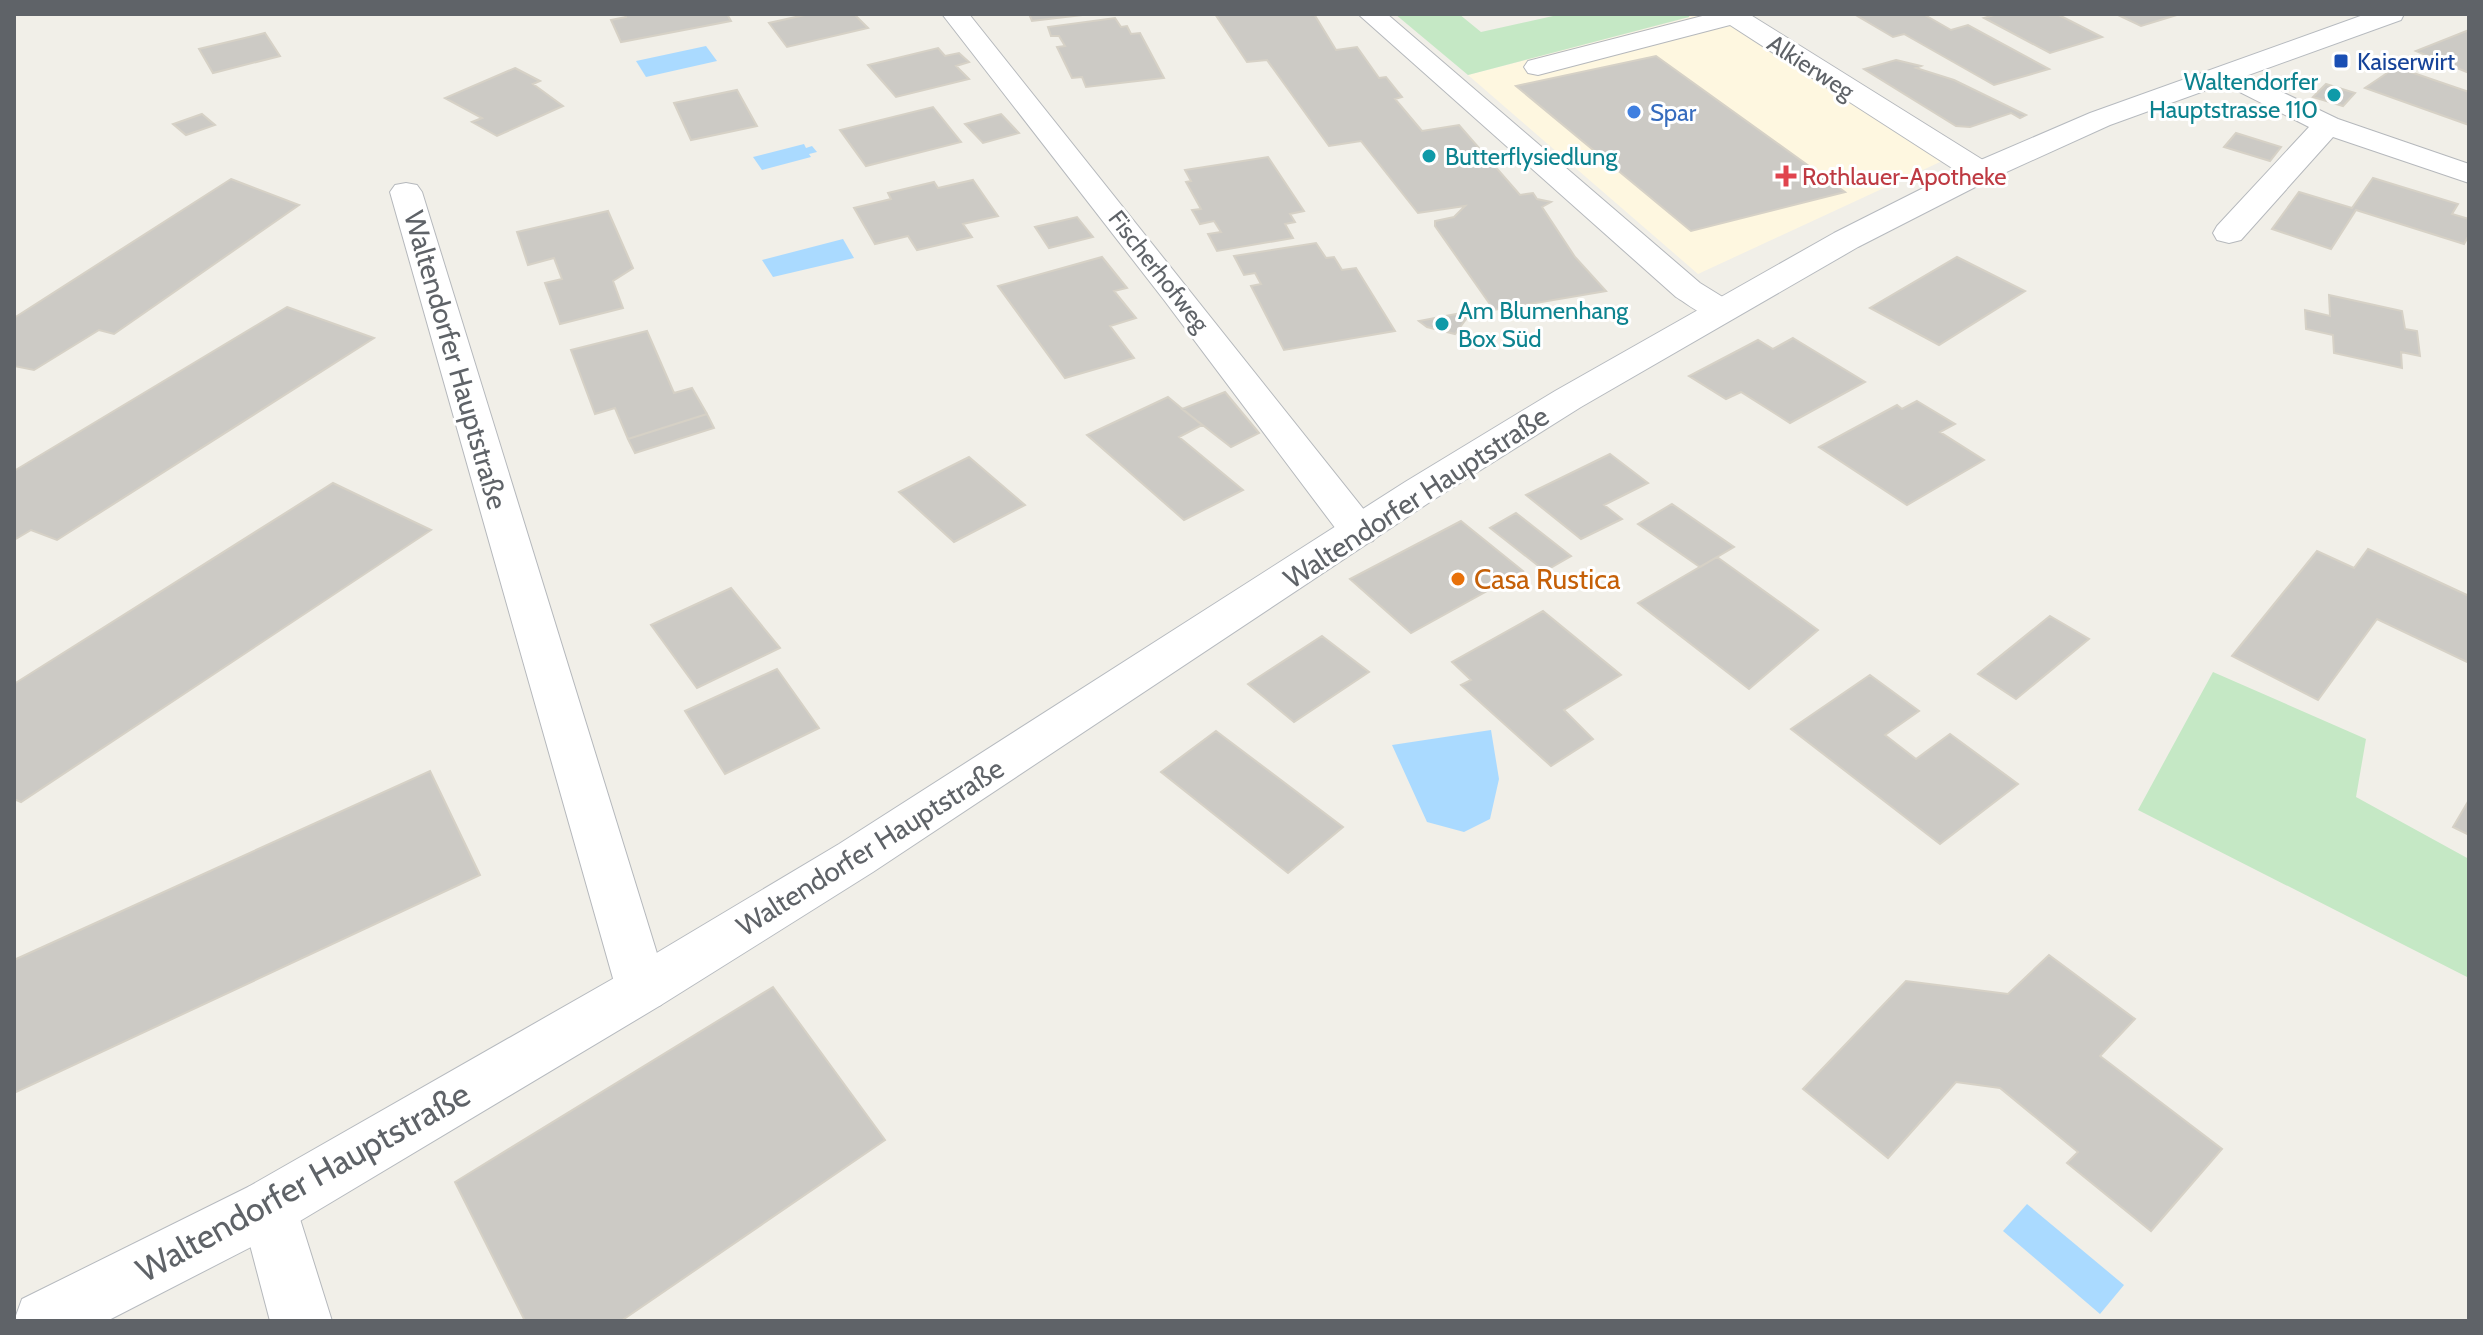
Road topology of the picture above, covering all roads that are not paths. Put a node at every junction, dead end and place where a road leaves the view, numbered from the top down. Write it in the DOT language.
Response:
graph roads {
  1 [pos="955,14"];
  2 [pos="1371,14"];
  3 [pos="2391,14"];
  4 [pos="1538,67"];
  5 [pos="2228,75"];
  6 [pos="2327,125"];
  7 [pos="1980,172"];
  8 [pos="2469,174"];
  9 [pos="406,192"];
  10 [pos="2229,233"];
  11 [pos="1722,311"];
  12 [pos="1359,531"];
  13 [pos="642,989"];
  14 [pos="269,1207"];
  15 [pos="44,1321"];
  16 [pos="301,1321"];
  1 -- 12 [label="street, Fischerhofweg"];
  2 -- 11 [label="street"];
  3 -- 5 [label="street, Waltendorfer Hauptstraße"];
  4 -- 7 [label="street, Alkierweg"];
  5 -- 6 [label="street"];
  5 -- 7 [label="street, Waltendorfer Hauptstraße"];
  6 -- 8 [label="street"];
  6 -- 10 [label="street"];
  7 -- 11 [label="street, Waltendorfer Hauptstraße"];
  9 -- 13 [label="street, Waltendorfer Hauptstraße"];
  11 -- 12 [label="street, Waltendorfer Hauptstraße"];
  12 -- 13 [label="street, Waltendorfer Hauptstraße"];
  13 -- 14 [label="street, Waltendorfer Hauptstraße"];
  14 -- 15 [label="street, Waltendorfer Hauptstraße"];
  14 -- 16 [label="street"];
}
